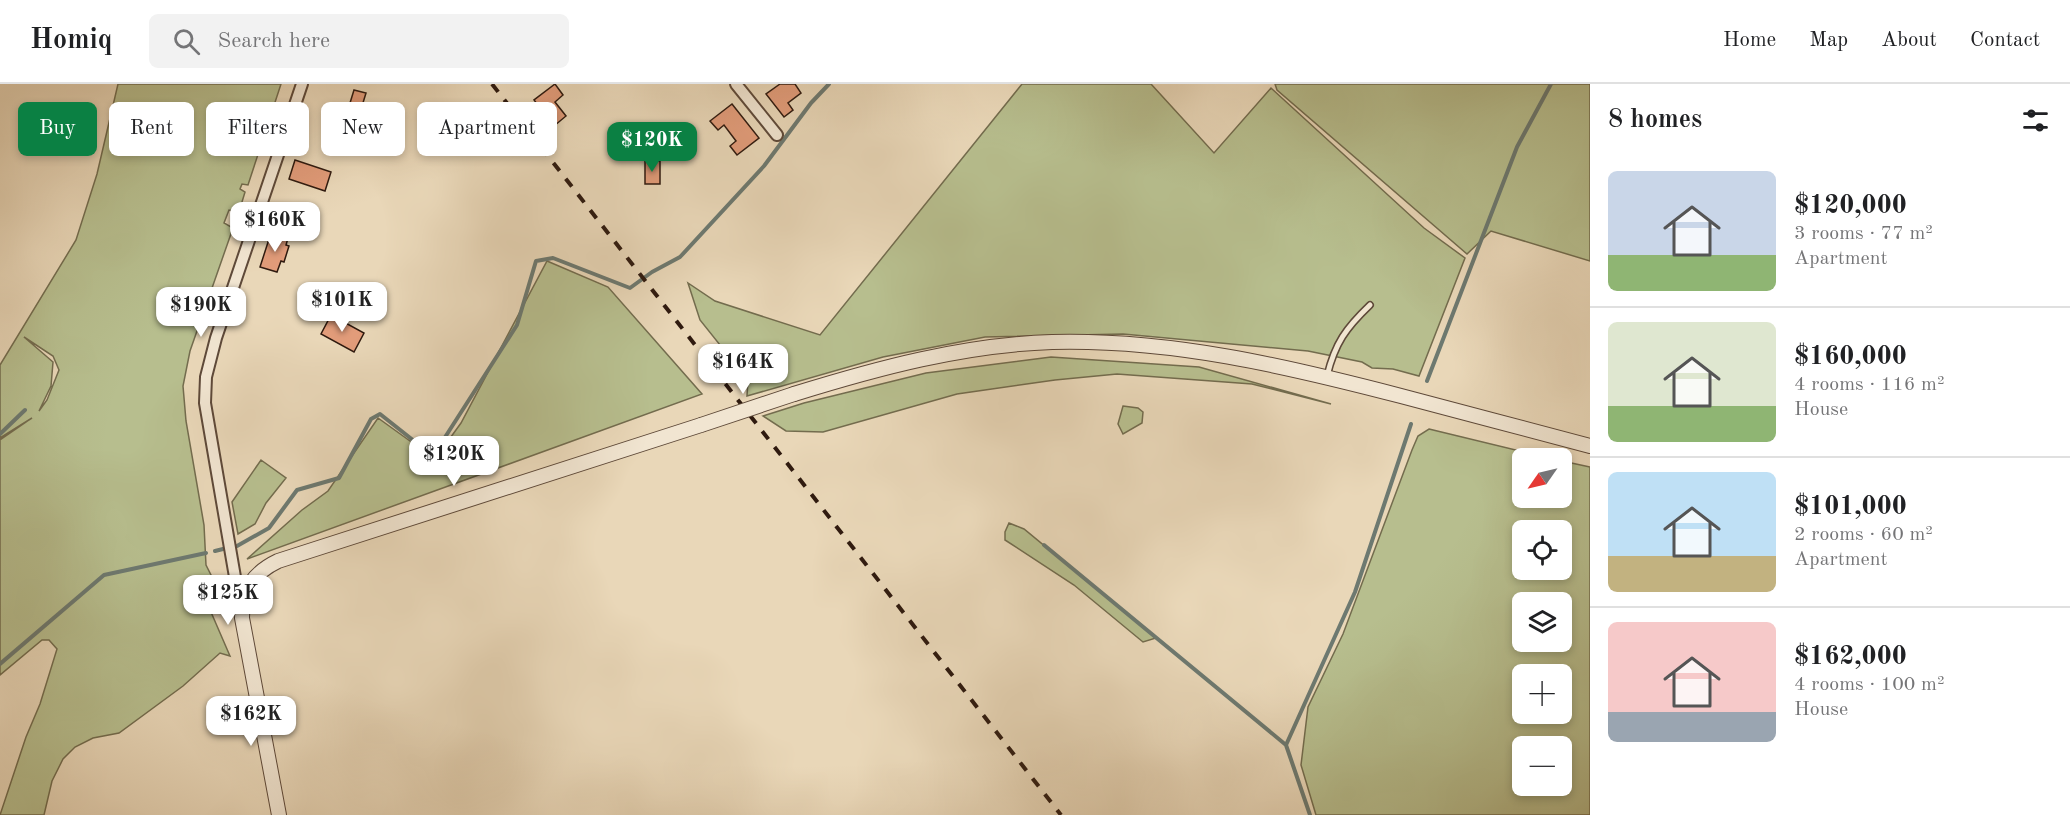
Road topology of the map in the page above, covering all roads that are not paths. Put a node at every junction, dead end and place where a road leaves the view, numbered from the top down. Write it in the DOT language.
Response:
graph roads {
  1 [pos="302,84"];
  2 [pos="736,84"];
  3 [pos="777,135"];
  4 [pos="1370,305"];
  5 [pos="1327,378"];
  6 [pos="1590,446"];
  7 [pos="243,596"];
  8 [pos="279,815"];
  1 -- 7 [label="street"];
  2 -- 3 [label="street"];
  4 -- 5 [label="lane"];
  5 -- 6 [label="street"];
  5 -- 7 [label="street, bridge"];
  7 -- 8 [label="street"];
}
